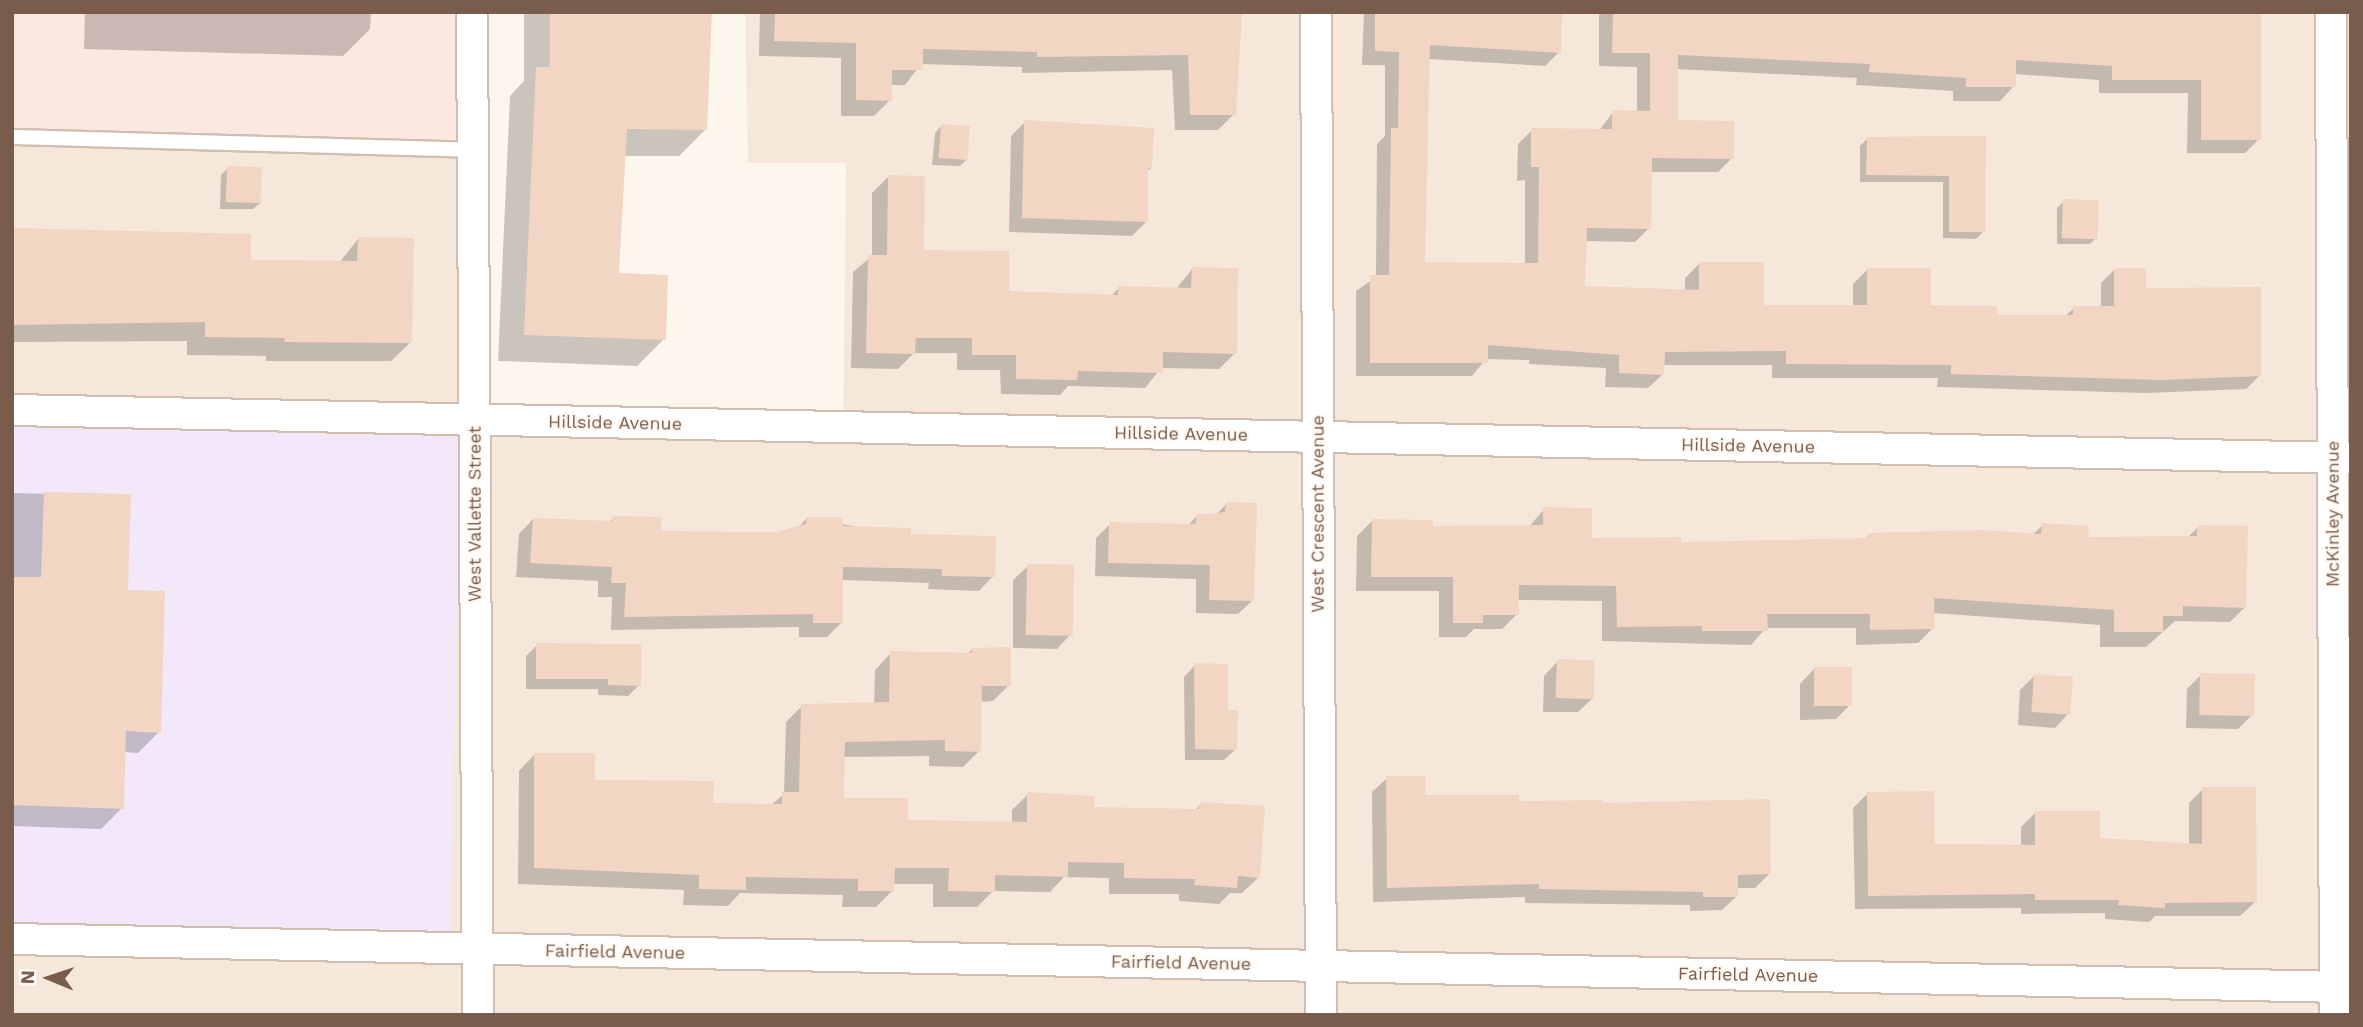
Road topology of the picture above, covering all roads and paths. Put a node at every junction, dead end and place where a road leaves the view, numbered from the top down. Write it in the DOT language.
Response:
graph roads {
  1 [pos="472,12"];
  2 [pos="1315,12"];
  3 [pos="2330,12"];
  4 [pos="12,137"];
  5 [pos="473,150"];
  6 [pos="12,410"];
  7 [pos="475,420"];
  8 [pos="1318,437"];
  9 [pos="2342,457"];
  10 [pos="12,939"];
  11 [pos="478,949"];
  12 [pos="1320,966"];
  13 [pos="2340,996"];
  14 [pos="478,1015"];
  15 [pos="1321,1015"];
  1 -- 5 [label="street, West Vallette Street"];
  2 -- 8 [label="street, West Crescent Avenue"];
  3 -- 9 [label="street, McKinley Avenue"];
  4 -- 5 [label="lane"];
  5 -- 7 [label="street, West Vallette Street"];
  6 -- 7 [label="street, Hillside Avenue"];
  7 -- 8 [label="street, Hillside Avenue"];
  7 -- 11 [label="street, West Vallette Street"];
  8 -- 9 [label="street, Hillside Avenue"];
  8 -- 12 [label="street, West Crescent Avenue"];
  9 -- 13 [label="street, McKinley Avenue"];
  10 -- 11 [label="street, Fairfield Avenue"];
  11 -- 12 [label="street, Fairfield Avenue"];
  11 -- 14 [label="street, West Vallette Street"];
  12 -- 13 [label="street, Fairfield Avenue"];
  12 -- 15 [label="street, West Crescent Avenue"];
}
